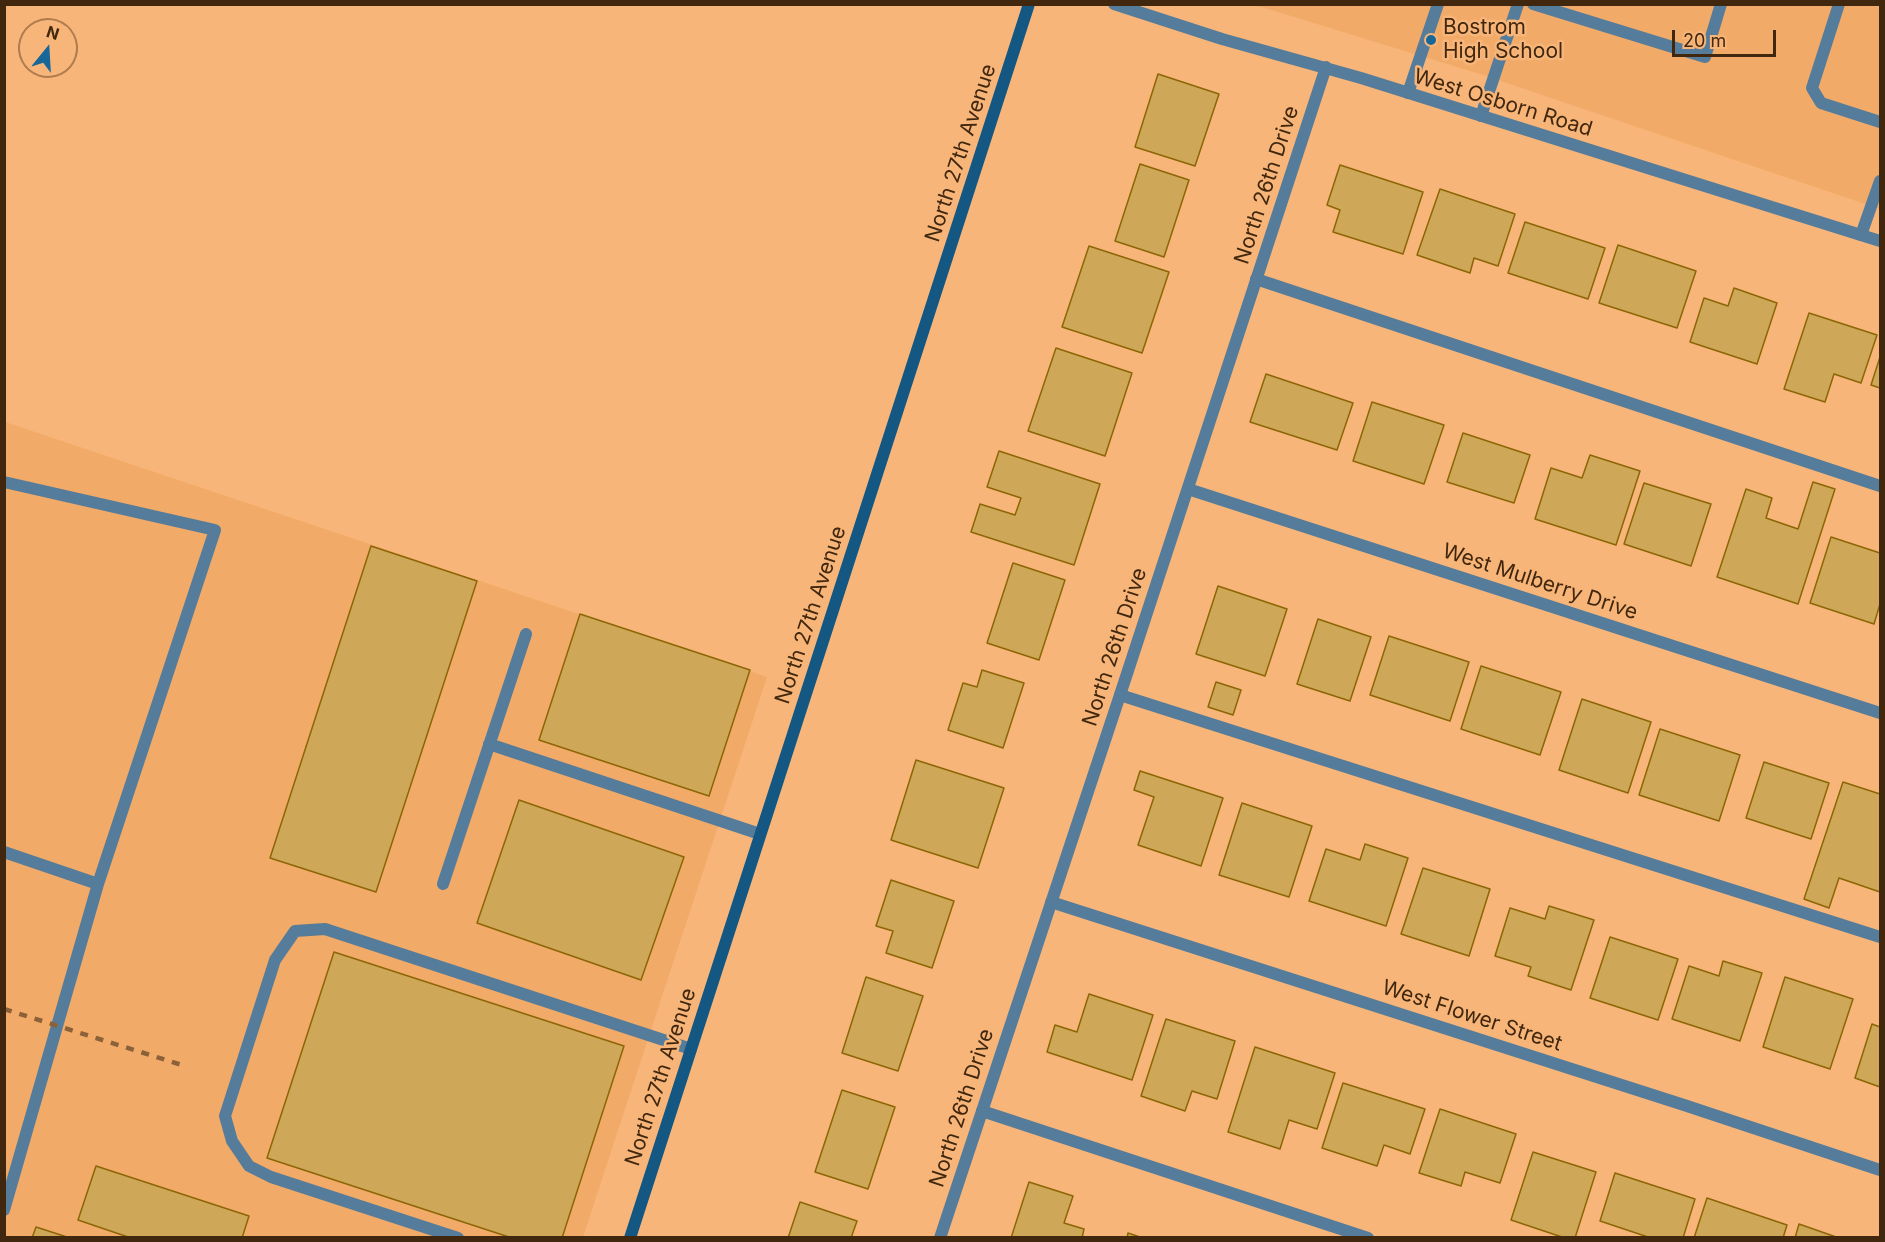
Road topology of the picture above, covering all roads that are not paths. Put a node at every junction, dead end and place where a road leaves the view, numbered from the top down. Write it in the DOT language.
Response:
graph roads {
  1 [pos="1029,4"];
  2 [pos="1114,4"];
  3 [pos="1438,4"];
  4 [pos="1518,4"];
  5 [pos="1533,4"];
  6 [pos="1721,4"];
  7 [pos="1839,4"];
  8 [pos="1326,67"];
  9 [pos="1408,93"];
  10 [pos="1482,116"];
  11 [pos="1881,122"];
  12 [pos="1881,181"];
  13 [pos="1861,235"];
  14 [pos="1881,241"];
  15 [pos="1256,279"];
  16 [pos="4,482"];
  17 [pos="1881,486"];
  18 [pos="1188,489"];
  19 [pos="526,634"];
  20 [pos="1120,694"];
  21 [pos="1881,713"];
  22 [pos="489,744"];
  23 [pos="760,834"];
  24 [pos="4,852"];
  25 [pos="98,884"];
  26 [pos="443,884"];
  27 [pos="1052,902"];
  28 [pos="1881,937"];
  29 [pos="691,1049"];
  30 [pos="982,1111"];
  31 [pos="1881,1170"];
  32 [pos="4,1210"];
  33 [pos="458,1238"];
  34 [pos="630,1238"];
  35 [pos="939,1238"];
  36 [pos="1368,1238"];
  1 -- 23 [label="main road, North 27th Avenue"];
  2 -- 8 [label="street, West Osborn Road"];
  3 -- 9 [label="street"];
  4 -- 10 [label="street"];
  5 -- 6 [label="street"];
  7 -- 11 [label="street"];
  8 -- 9 [label="street, West Osborn Road"];
  8 -- 15 [label="street, North 26th Drive"];
  9 -- 10 [label="street, West Osborn Road"];
  10 -- 13 [label="street, West Osborn Road"];
  12 -- 13 [label="street"];
  13 -- 14 [label="street, West Osborn Road"];
  15 -- 17 [label="street"];
  15 -- 18 [label="street, North 26th Drive"];
  16 -- 25 [label="street"];
  18 -- 20 [label="street, North 26th Drive"];
  18 -- 21 [label="street, West Mulberry Drive"];
  19 -- 22 [label="street"];
  20 -- 27 [label="street, North 26th Drive"];
  20 -- 28 [label="street"];
  22 -- 23 [label="street"];
  22 -- 26 [label="street"];
  23 -- 29 [label="main road, North 27th Avenue"];
  24 -- 25 [label="street"];
  25 -- 32 [label="street"];
  27 -- 30 [label="street, North 26th Drive"];
  27 -- 31 [label="street, West Flower Street"];
  29 -- 33 [label="street"];
  29 -- 34 [label="main road, North 27th Avenue"];
  30 -- 35 [label="street, North 26th Drive"];
  30 -- 36 [label="street"];
}
